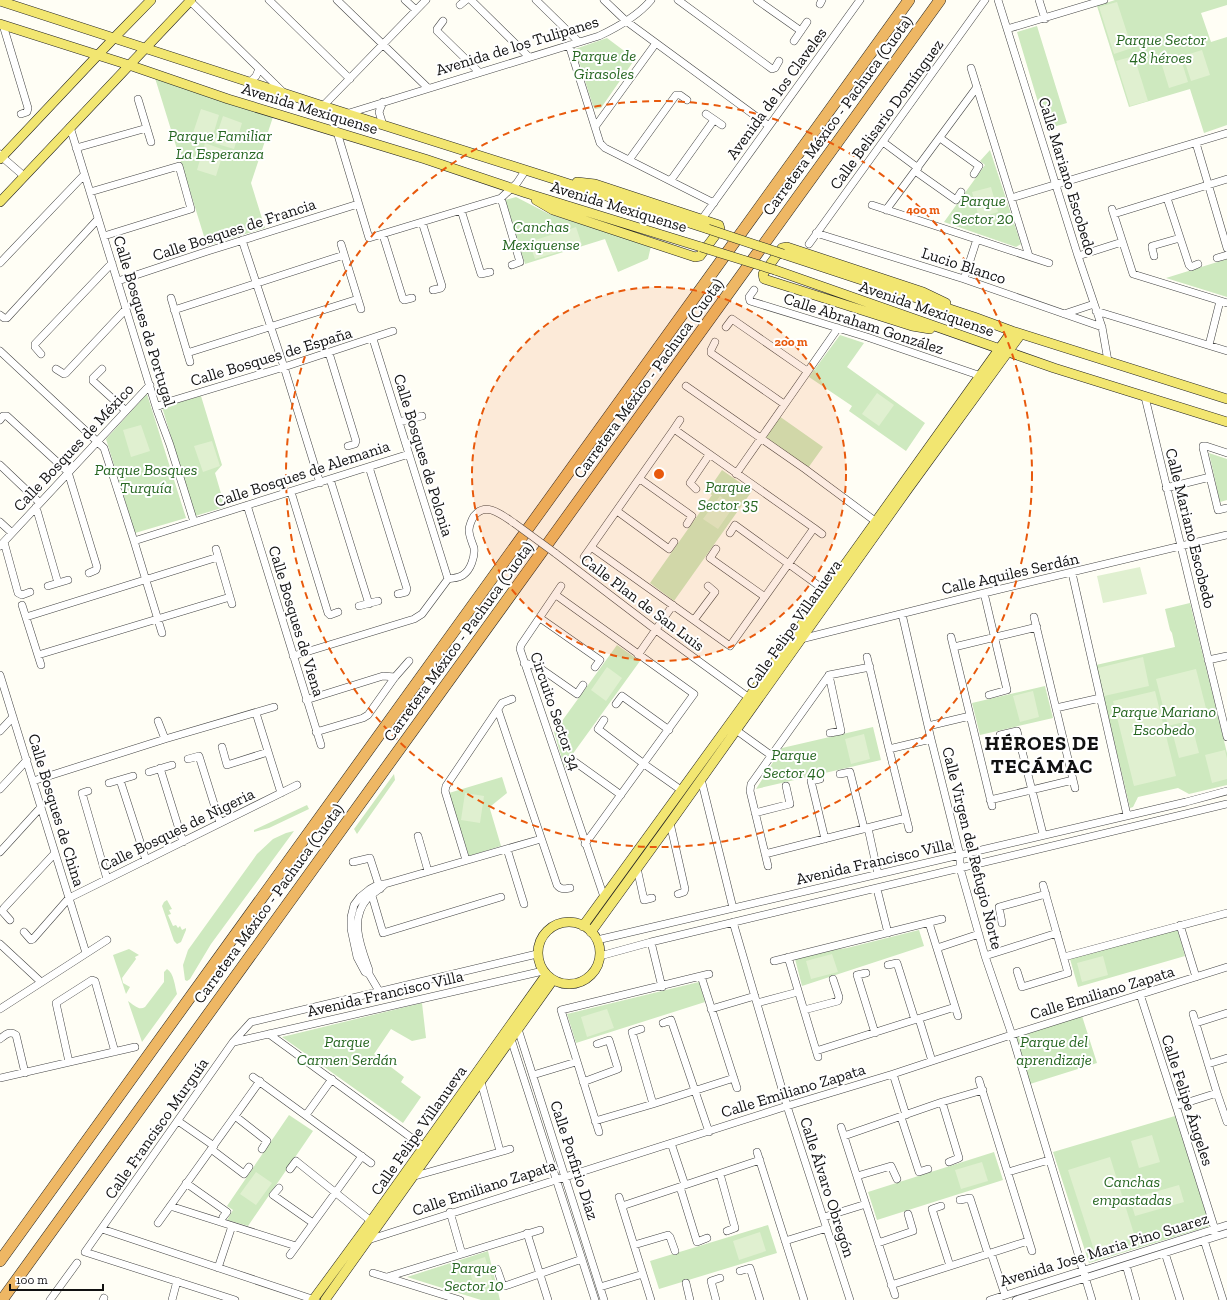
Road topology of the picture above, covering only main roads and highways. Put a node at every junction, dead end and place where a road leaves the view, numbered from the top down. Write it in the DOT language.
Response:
graph roads {
  1 [pos="151,0"];
  2 [pos="909,0"];
  3 [pos="940,0"];
  4 [pos="0,1"];
  5 [pos="190,1"];
  6 [pos="2,24"];
  7 [pos="114,38"];
  8 [pos="145,48"];
  9 [pos="98,55"];
  10 [pos="130,65"];
  11 [pos="1,157"];
  12 [pos="560,181"];
  13 [pos="526,193"];
  14 [pos="0,202"];
  15 [pos="974,317"];
  16 [pos="948,331"];
  17 [pos="1016,332"];
  18 [pos="1004,351"];
  19 [pos="1227,399"];
  20 [pos="1227,422"];
  21 [pos="823,601"];
  22 [pos="752,700"];
  23 [pos="583,926"];
  24 [pos="591,932"];
  25 [pos="547,976"];
  26 [pos="0,1261"];
  27 [pos="2,1300"];
  28 [pos="314,1300"];
  29 [pos="325,1300"];
  1 -- 7 [label="main road"];
  2 -- 26 [label="highway, Carretera México - Pachuca (Cuota)"];
  3 -- 27 [label="highway, Carretera México - Pachuca (Cuota)"];
  4 -- 7 [label="main road, Avenida Mexiquense"];
  5 -- 8 [label="main road"];
  6 -- 9 [label="main road, Avenida Mexiquense"];
  7 -- 8 [label="main road, Avenida Mexiquense"];
  7 -- 9 [label="main road"];
  8 -- 10 [label="main road"];
  8 -- 12 [label="main road, Avenida Mexiquense"];
  9 -- 10 [label="main road, Avenida Mexiquense"];
  9 -- 11 [label="main road"];
  10 -- 13 [label="main road, Avenida Mexiquense"];
  10 -- 14 [label="main road"];
  12 -- 13 [label="main road"];
  12 -- 15 [label="main road, Avenida Mexiquense, bridge"];
  13 -- 16 [label="main road, Avenida Mexiquense, bridge"];
  15 -- 16 [label="main road"];
  15 -- 17 [label="main road, Avenida Mexiquense"];
  16 -- 18 [label="main road, Avenida Mexiquense"];
  17 -- 18 [label="main road, Calle Felipe Villanueva"];
  17 -- 19 [label="main road, Avenida Mexiquense"];
  18 -- 20 [label="main road, Avenida Mexiquense"];
  18 -- 21 [label="main road, Calle Felipe Villanueva"];
  18 -- 21 [label="main road, Calle Felipe Villanueva"];
  21 -- 22 [label="main road, Calle Felipe Villanueva"];
  21 -- 22 [label="main road, Calle Felipe Villanueva"];
  22 -- 23 [label="main road, Calle Felipe Villanueva"];
  22 -- 24 [label="main road, Calle Felipe Villanueva"];
  23 -- 24 [label="main road"];
  23 -- 25 [label="main road"];
  24 -- 25 [label="main road"];
  25 -- 28 [label="main road, Calle Felipe Villanueva"];
  25 -- 29 [label="main road, Calle Felipe Villanueva"];
}
